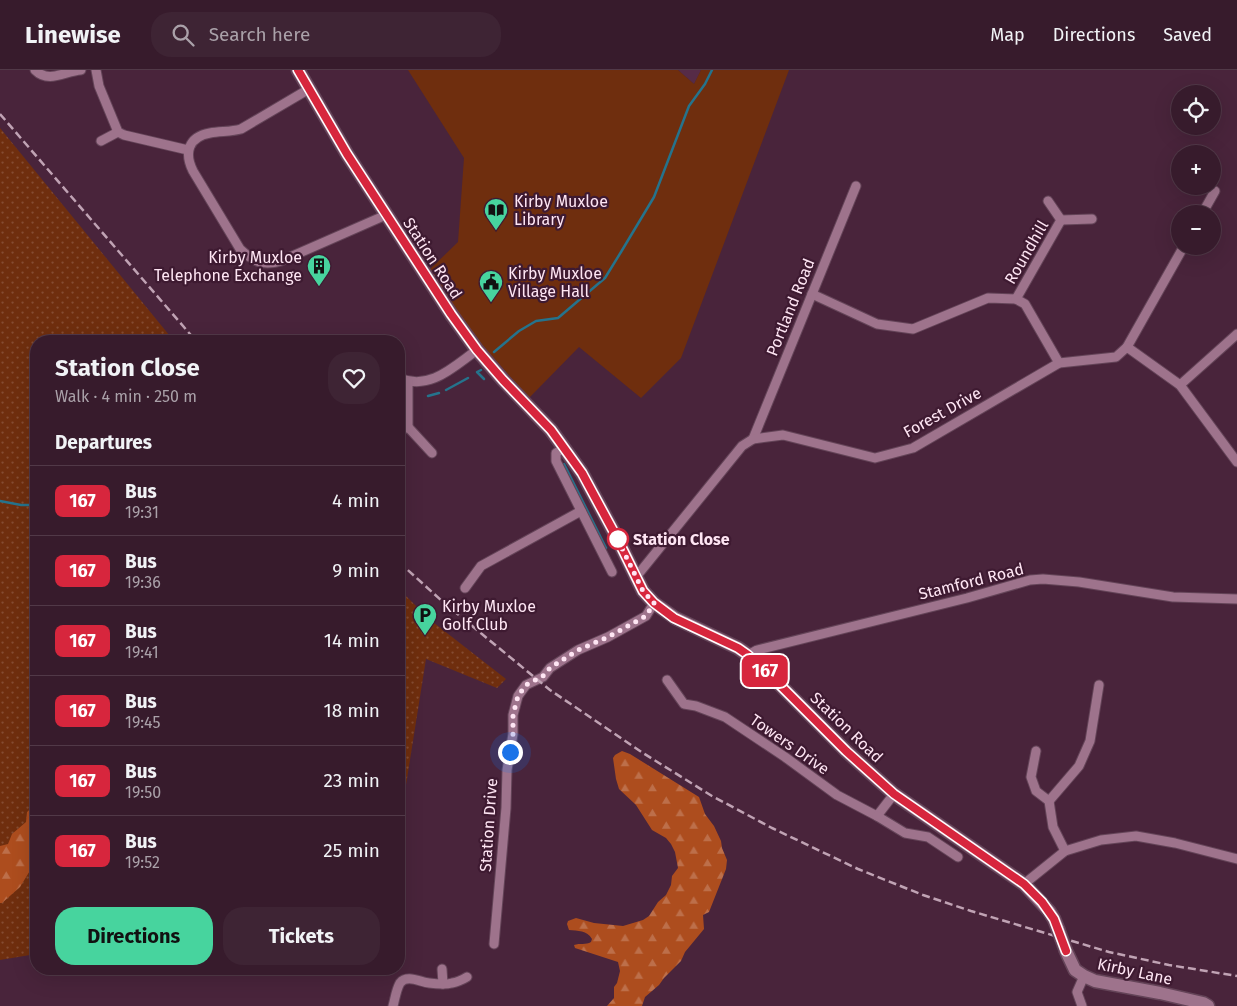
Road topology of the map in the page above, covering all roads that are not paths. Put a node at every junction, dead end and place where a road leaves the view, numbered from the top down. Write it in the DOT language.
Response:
graph roads {
  1 [pos="35,70"];
  2 [pos="81,70"];
  3 [pos="96,70"];
  4 [pos="298,70"];
  5 [pos="309,89"];
  6 [pos="118,132"];
  7 [pos="102,140"];
  8 [pos="188,150"];
  9 [pos="856,186"];
  10 [pos="1048,201"];
  11 [pos="386,215"];
  12 [pos="1092,219"];
  13 [pos="1061,220"];
  14 [pos="1179,255"];
  15 [pos="812,294"];
  16 [pos="1016,299"];
  17 [pos="1237,334"];
  18 [pos="1127,347"];
  19 [pos="477,350"];
  20 [pos="1059,363"];
  21 [pos="405,381"];
  22 [pos="408,382"];
  23 [pos="1180,386"];
  24 [pos="408,427"];
  25 [pos="405,428"];
  26 [pos="753,439"];
  27 [pos="564,448"];
  28 [pos="432,453"];
  29 [pos="1237,462"];
  30 [pos="581,511"];
  31 [pos="612,572"];
  32 [pos="636,577"];
  33 [pos="465,588"];
  34 [pos="1237,599"];
  35 [pos="654,603"];
  36 [pos="748,655"];
  37 [pos="667,680"];
  38 [pos="1099,684"];
  39 [pos="1036,751"];
  40 [pos="894,794"];
  41 [pos="1048,801"];
  42 [pos="877,816"];
  43 [pos="1065,851"];
  44 [pos="958,857"];
  45 [pos="1237,859"];
  46 [pos="1024,884"];
  47 [pos="494,944"];
  48 [pos="1066,951"];
  49 [pos="442,968"];
  50 [pos="1084,976"];
  51 [pos="467,977"];
  52 [pos="443,984"];
  53 [pos="393,1006"];
  54 [pos="1082,1006"];
  55 [pos="1208,1006"];
  1 -- 2 [label="street"];
  3 -- 6 [label="street"];
  4 -- 5 [label="street, Station Road"];
  5 -- 8 [label="street"];
  5 -- 11 [label="street, Station Road"];
  6 -- 7 [label="street"];
  6 -- 8 [label="street"];
  8 -- 11 [label="street"];
  9 -- 15 [label="street, Portland Road"];
  10 -- 13 [label="street, Roundhill"];
  11 -- 19 [label="street, Station Road"];
  12 -- 13 [label="street, Roundhill"];
  13 -- 16 [label="street, Roundhill"];
  14 -- 18 [label="street"];
  15 -- 16 [label="street"];
  15 -- 26 [label="street, Portland Road"];
  16 -- 20 [label="street"];
  17 -- 23 [label="street"];
  18 -- 20 [label="street, Forest Drive"];
  18 -- 23 [label="street"];
  19 -- 22 [label="street"];
  19 -- 27 [label="street, Station Road"];
  20 -- 26 [label="street, Forest Drive"];
  21 -- 22 [label="street"];
  22 -- 24 [label="street"];
  23 -- 29 [label="street"];
  24 -- 25 [label="street"];
  24 -- 28 [label="street"];
  26 -- 32 [label="street"];
  27 -- 30 [label="street"];
  27 -- 32 [label="street, Station Road"];
  30 -- 31 [label="street"];
  30 -- 33 [label="street"];
  32 -- 35 [label="street, Station Road"];
  34 -- 36 [label="street, Stamford Road"];
  35 -- 36 [label="street, Station Road"];
  35 -- 47 [label="street, Station Drive"];
  36 -- 40 [label="street, Station Road"];
  37 -- 42 [label="street, Towers Drive"];
  38 -- 41 [label="street"];
  39 -- 41 [label="street"];
  40 -- 42 [label="street"];
  40 -- 46 [label="street, Station Road"];
  41 -- 43 [label="street"];
  42 -- 44 [label="street, Towers Drive"];
  43 -- 45 [label="street"];
  43 -- 46 [label="street"];
  46 -- 48 [label="street, Station Road, bridge"];
  48 -- 50 [label="street, Kirby Lane"];
  49 -- 52 [label="street"];
  50 -- 54 [label="street"];
  50 -- 55 [label="street, Kirby Lane"];
  51 -- 52 [label="street"];
  52 -- 53 [label="street"];
}
